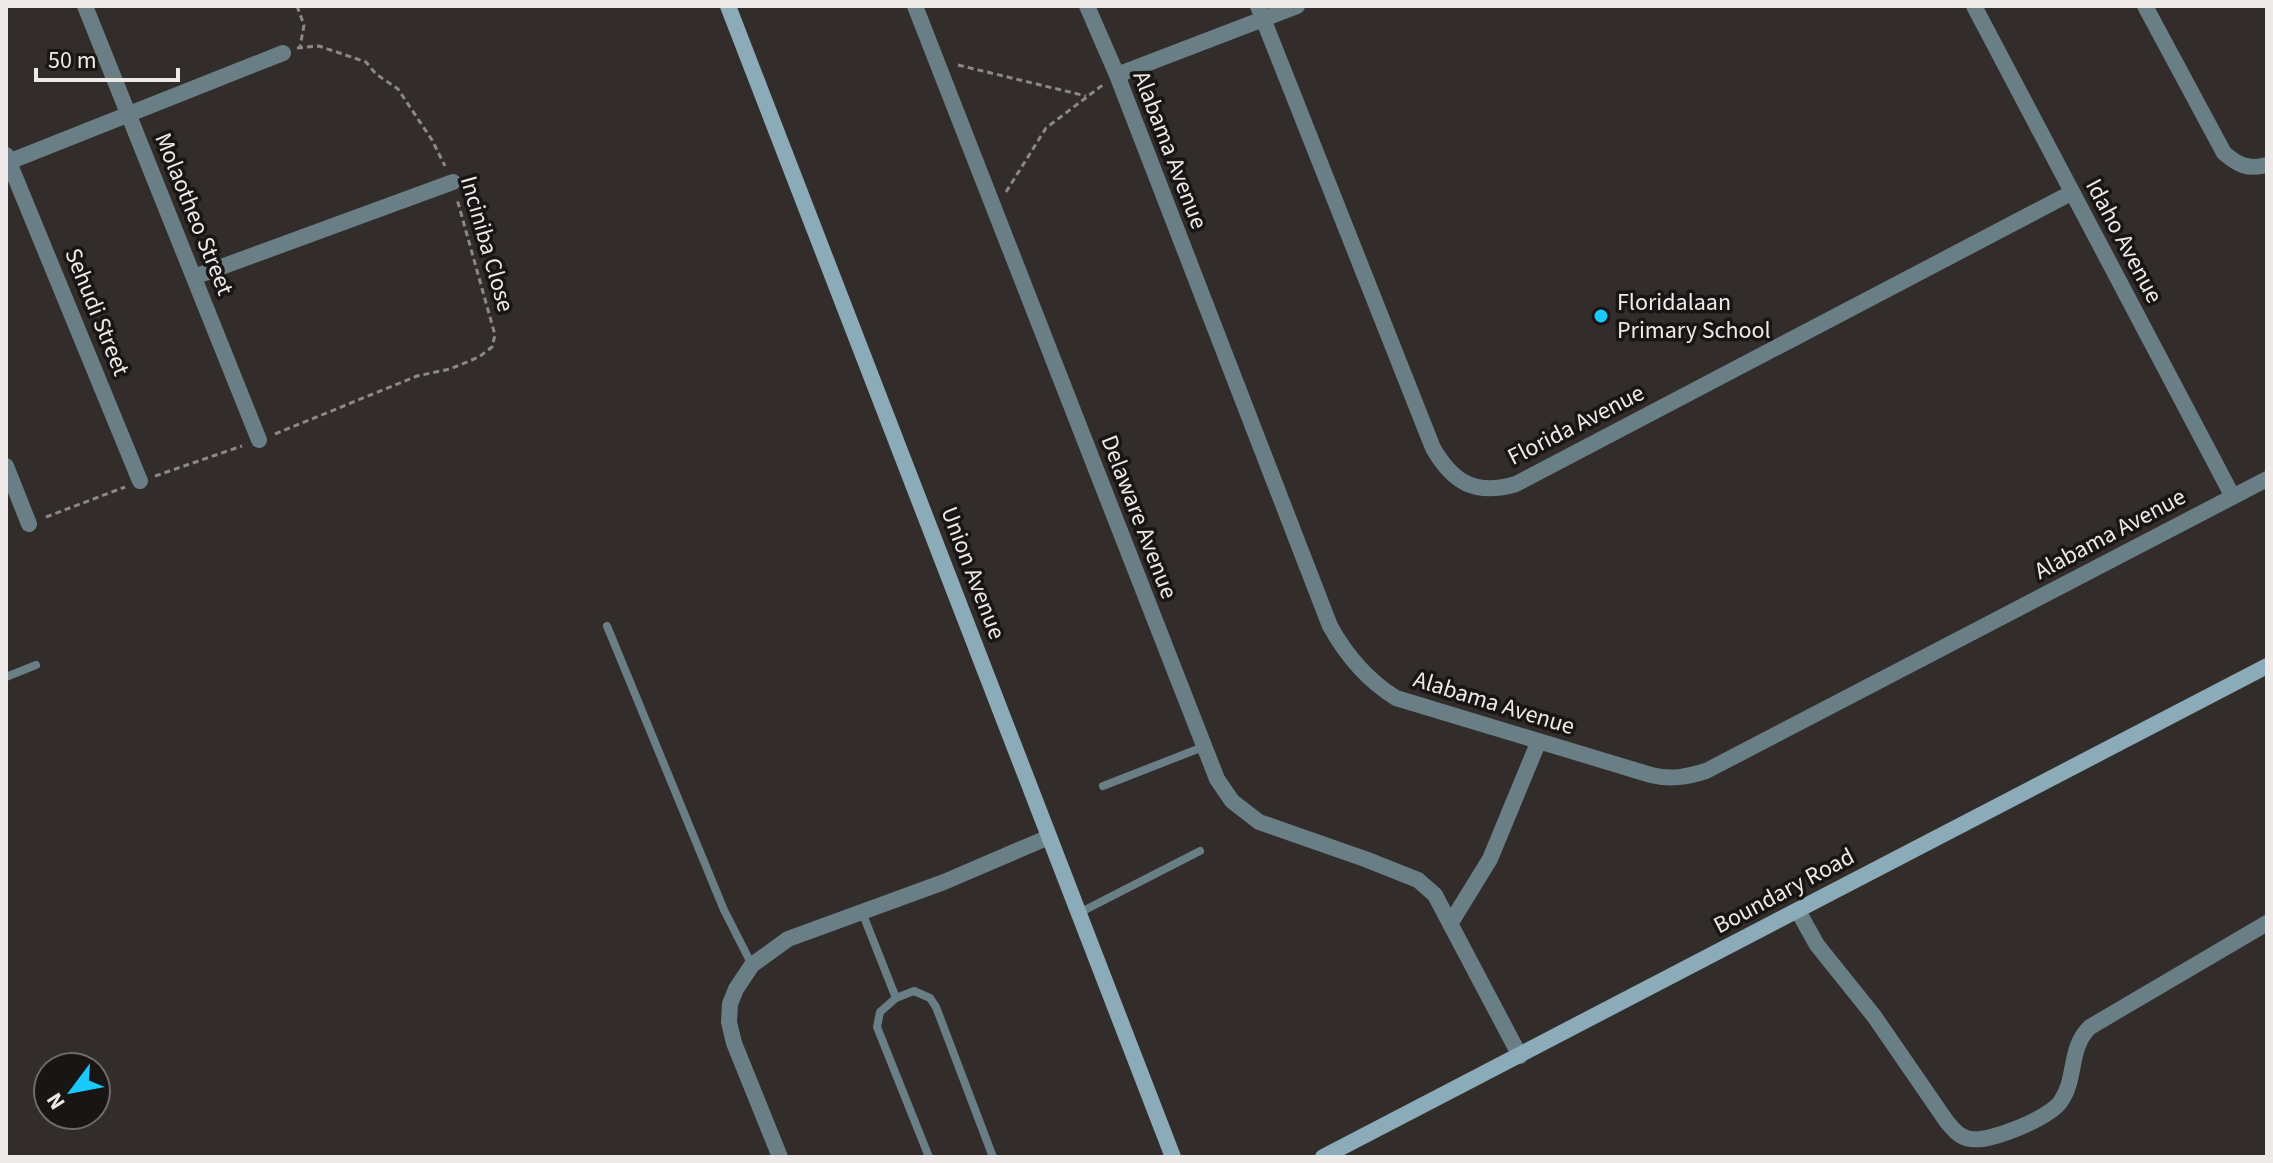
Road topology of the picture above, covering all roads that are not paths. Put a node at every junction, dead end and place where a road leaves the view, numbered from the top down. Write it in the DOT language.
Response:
graph roads {
  1 [pos="85,6"];
  2 [pos="728,6"];
  3 [pos="915,6"];
  4 [pos="1087,6"];
  5 [pos="1297,6"];
  6 [pos="1974,6"];
  7 [pos="2145,6"];
  8 [pos="1261,12"];
  9 [pos="283,53"];
  10 [pos="1117,75"];
  11 [pos="128,115"];
  12 [pos="7,160"];
  13 [pos="2267,165"];
  14 [pos="453,182"];
  15 [pos="2071,193"];
  16 [pos="194,277"];
  17 [pos="259,440"];
  18 [pos="6,466"];
  19 [pos="2267,479"];
  20 [pos="140,481"];
  21 [pos="2233,497"];
  22 [pos="29,524"];
  23 [pos="607,626"];
  24 [pos="36,665"];
  25 [pos="2267,666"];
  26 [pos="6,677"];
  27 [pos="1538,743"];
  28 [pos="1203,747"];
  29 [pos="1103,786"];
  30 [pos="1049,837"];
  31 [pos="1200,851"];
  32 [pos="1798,911"];
  33 [pos="862,912"];
  34 [pos="1078,914"];
  35 [pos="2267,923"];
  36 [pos="1450,924"];
  37 [pos="752,965"];
  38 [pos="896,998"];
  39 [pos="1520,1056"];
  40 [pos="780,1157"];
  41 [pos="929,1157"];
  42 [pos="993,1157"];
  43 [pos="1173,1157"];
  44 [pos="1323,1157"];
  1 -- 11 [label="street, Molaotheo Street"];
  2 -- 30 [label="street, Union Avenue"];
  3 -- 28 [label="street, Delaware Avenue"];
  4 -- 10 [label="street, Alabama Avenue"];
  5 -- 8 [label="street"];
  6 -- 15 [label="street, Idaho Avenue"];
  7 -- 13 [label="street"];
  8 -- 10 [label="street"];
  8 -- 15 [label="street, Florida Avenue"];
  9 -- 11 [label="street"];
  10 -- 27 [label="street, Alabama Avenue"];
  11 -- 12 [label="street"];
  11 -- 16 [label="street, Molaotheo Street"];
  12 -- 20 [label="street, Sehudi Street"];
  14 -- 16 [label="street"];
  15 -- 21 [label="street, Idaho Avenue"];
  16 -- 17 [label="street, Molaotheo Street"];
  18 -- 22 [label="street"];
  19 -- 21 [label="street, Alabama Avenue"];
  21 -- 27 [label="street, Alabama Avenue"];
  23 -- 37 [label="lane"];
  24 -- 26 [label="lane"];
  25 -- 32 [label="street, Boundary Road"];
  27 -- 36 [label="street"];
  28 -- 29 [label="lane"];
  28 -- 36 [label="street, Delaware Avenue"];
  30 -- 33 [label="street"];
  30 -- 34 [label="street, Union Avenue"];
  31 -- 34 [label="lane"];
  32 -- 35 [label="street"];
  32 -- 39 [label="street, Boundary Road"];
  33 -- 37 [label="street"];
  33 -- 38 [label="lane"];
  34 -- 43 [label="street, Union Avenue"];
  36 -- 39 [label="street, Delaware Avenue"];
  37 -- 40 [label="street"];
  38 -- 41 [label="lane"];
  38 -- 42 [label="lane"];
  39 -- 44 [label="street, Boundary Road"];
}
